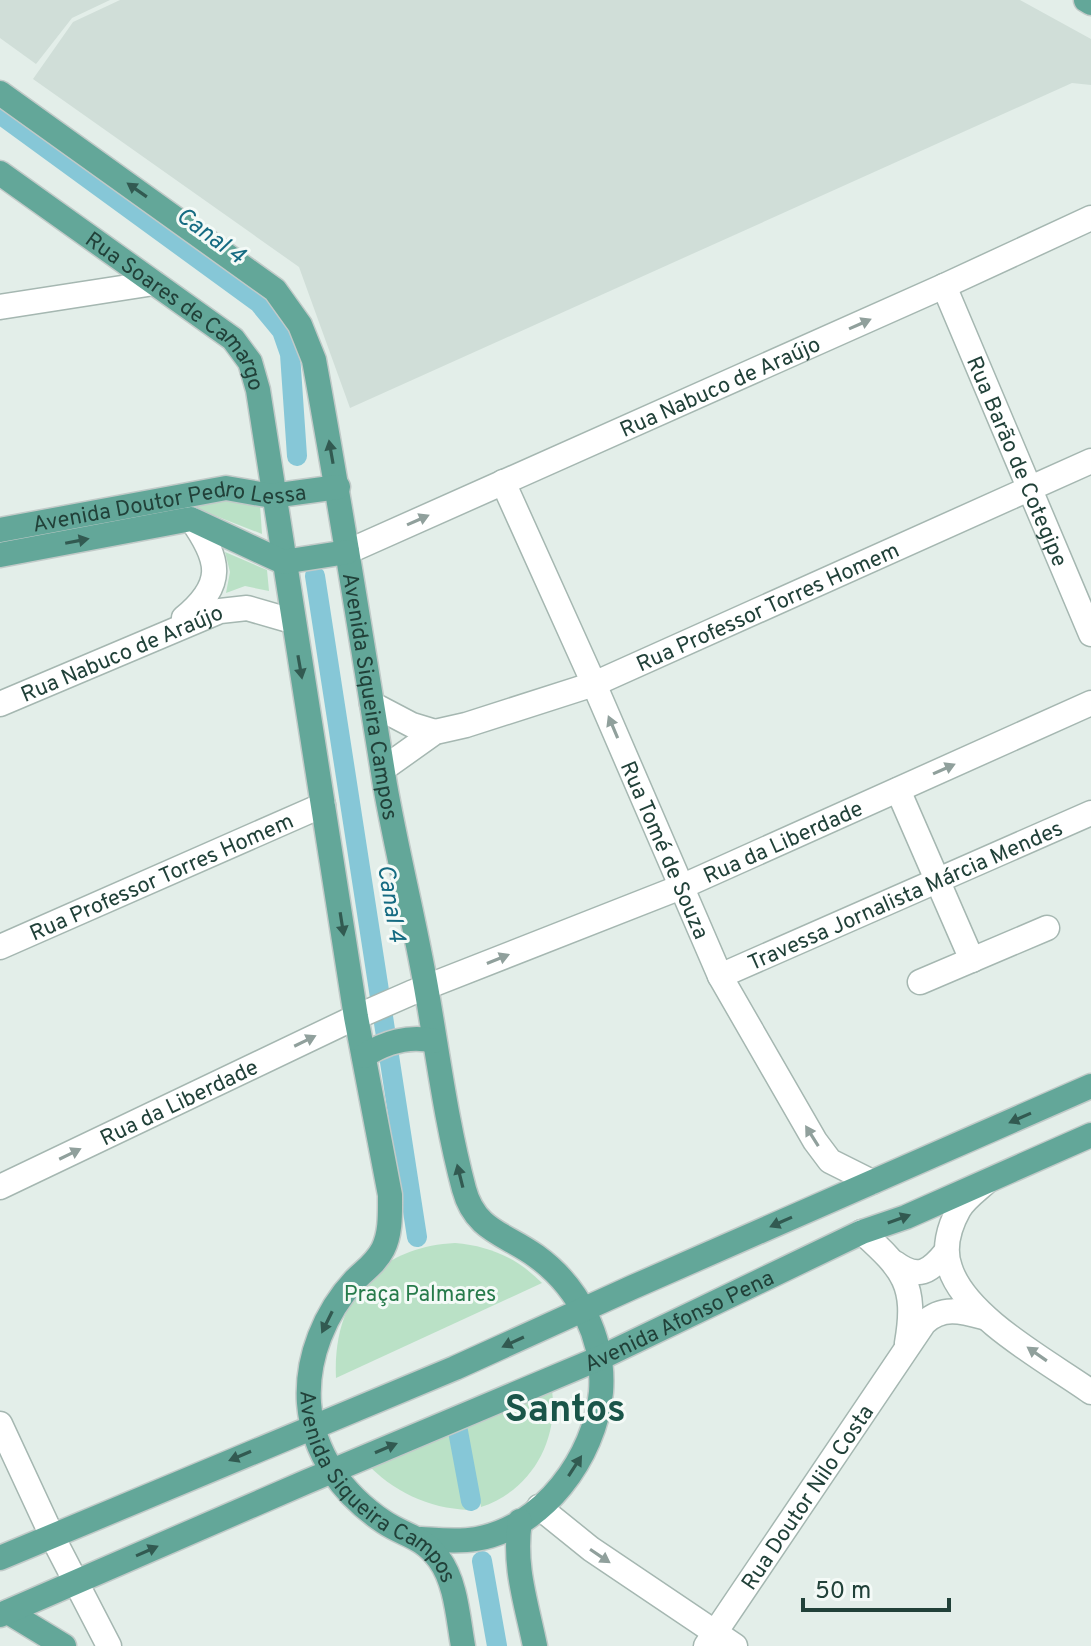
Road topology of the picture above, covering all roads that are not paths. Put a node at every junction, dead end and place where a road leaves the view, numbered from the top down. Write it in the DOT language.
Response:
graph roads {
  1 [pos="0,93"];
  2 [pos="0,173"];
  3 [pos="1091,218"];
  4 [pos="154,283"];
  5 [pos="944,286"];
  6 [pos="0,307"];
  7 [pos="1091,461"];
  8 [pos="503,482"];
  9 [pos="332,488"];
  10 [pos="1028,489"];
  11 [pos="282,495"];
  12 [pos="191,519"];
  13 [pos="0,530"];
  14 [pos="342,553"];
  15 [pos="0,555"];
  16 [pos="289,561"];
  17 [pos="292,621"];
  18 [pos="162,634"];
  19 [pos="1091,634"];
  20 [pos="594,684"];
  21 [pos="1091,703"];
  22 [pos="0,704"];
  23 [pos="372,704"];
  24 [pos="435,732"];
  25 [pos="383,769"];
  26 [pos="898,790"];
  27 [pos="323,805"];
  28 [pos="1091,813"];
  29 [pos="937,880"];
  30 [pos="681,887"];
  31 [pos="1047,928"];
  32 [pos="0,947"];
  33 [pos="972,960"];
  34 [pos="720,976"];
  35 [pos="920,982"];
  36 [pos="418,990"];
  37 [pos="364,1013"];
  38 [pos="427,1039"];
  39 [pos="372,1051"];
  40 [pos="1091,1086"];
  41 [pos="1091,1135"];
  42 [pos="989,1179"];
  43 [pos="872,1182"];
  44 [pos="0,1187"];
  45 [pos="862,1232"];
  46 [pos="946,1252"];
  47 [pos="895,1263"];
  48 [pos="583,1309"];
  49 [pos="983,1317"];
  50 [pos="906,1346"];
  51 [pos="600,1358"];
  52 [pos="1091,1392"];
  53 [pos="0,1424"];
  54 [pos="312,1426"];
  55 [pos="331,1471"];
  56 [pos="521,1519"];
  57 [pos="52,1536"];
  58 [pos="432,1540"];
  59 [pos="0,1558"];
  60 [pos="75,1582"];
  61 [pos="4,1614"];
  62 [pos="719,1641"];
  63 [pos="64,1646"];
  64 [pos="109,1646"];
  65 [pos="463,1646"];
  66 [pos="535,1646"];
  9 -- 1 [label="main road, Avenida Siqueira Campos, one-way"];
  2 -- 4 [label="main road, Rua Soares de Camargo"];
  3 -- 5 [label="street, Rua Nabuco de Araújo"];
  4 -- 6 [label="street"];
  4 -- 11 [label="main road, Rua Soares de Camargo"];
  8 -- 5 [label="street, Rua Nabuco de Araújo, one-way"];
  5 -- 10 [label="street, Rua Barão de Cotegipe"];
  7 -- 10 [label="street, Rua Professor Torres Homem"];
  14 -- 8 [label="street, Rua Nabuco de Araújo, one-way"];
  8 -- 20 [label="street, Rua Tomé de Souza"];
  9 -- 11 [label="main road, Avenida Doutor Pedro Lessa"];
  9 -- 14 [label="main road, Avenida Siqueira Campos"];
  10 -- 19 [label="street, Rua Barão de Cotegipe"];
  10 -- 20 [label="street, Rua Professor Torres Homem"];
  11 -- 13 [label="main road, Avenida Doutor Pedro Lessa"];
  11 -- 16 [label="main road, Avenida Siqueira Campos"];
  15 -- 12 [label="main road, Avenida Doutor Pedro Lessa, one-way"];
  12 -- 16 [label="main road, Avenida Doutor Pedro Lessa"];
  12 -- 18 [label="street, Avenida Doutor Pedro Lessa"];
  14 -- 16 [label="main road"];
  14 -- 23 [label="main road, Avenida Siqueira Campos"];
  16 -- 17 [label="main road, Avenida Siqueira Campos"];
  17 -- 18 [label="street, Rua Nabuco de Araújo"];
  17 -- 27 [label="main road, Avenida Siqueira Campos, one-way"];
  18 -- 22 [label="street, Rua Nabuco de Araújo"];
  20 -- 24 [label="street, Rua Professor Torres Homem"];
  30 -- 20 [label="street, Rua Tomé de Souza, one-way"];
  26 -- 21 [label="street, Rua da Liberdade, one-way"];
  23 -- 24 [label="street"];
  23 -- 25 [label="main road, Avenida Siqueira Campos"];
  24 -- 25 [label="street, Rua Professor Torres Homem"];
  25 -- 36 [label="main road, Avenida Siqueira Campos"];
  26 -- 29 [label="street"];
  26 -- 30 [label="street, Rua da Liberdade"];
  27 -- 32 [label="street, Rua Professor Torres Homem"];
  27 -- 37 [label="main road, Avenida Siqueira Campos, one-way"];
  28 -- 29 [label="street, Travessa Jornalista Márcia Mendes"];
  29 -- 33 [label="street"];
  29 -- 34 [label="street, Travessa Jornalista Márcia Mendes"];
  30 -- 34 [label="street, Rua Tomé de Souza"];
  36 -- 30 [label="street, Rua da Liberdade, one-way"];
  31 -- 33 [label="street"];
  33 -- 35 [label="street"];
  43 -- 34 [label="street, Rua Tomé de Souza, one-way"];
  36 -- 37 [label="street, Rua da Liberdade"];
  36 -- 38 [label="main road, Avenida Siqueira Campos"];
  37 -- 39 [label="main road, Avenida Siqueira Campos"];
  44 -- 37 [label="street, Rua da Liberdade, one-way"];
  38 -- 39 [label="main road"];
  48 -- 38 [label="main road, Avenida Siqueira Campos, one-way"];
  39 -- 54 [label="main road, Avenida Siqueira Campos, one-way"];
  40 -- 43 [label="main road, one-way"];
  41 -- 42 [label="main road, Avenida Afonso Pena"];
  45 -- 42 [label="main road, Avenida Afonso Pena, one-way"];
  42 -- 46 [label="street"];
  43 -- 48 [label="main road, one-way"];
  45 -- 47 [label="street"];
  45 -- 51 [label="main road, Avenida Afonso Pena"];
  46 -- 47 [label="street"];
  46 -- 49 [label="street"];
  47 -- 50 [label="street"];
  48 -- 51 [label="main road, Avenida Siqueira Campos"];
  48 -- 54 [label="main road, one-way"];
  49 -- 50 [label="street, Rua Doutor Nilo Costa"];
  52 -- 49 [label="street, one-way"];
  50 -- 62 [label="street, Rua Doutor Nilo Costa"];
  55 -- 51 [label="main road, Avenida Afonso Pena, one-way"];
  56 -- 51 [label="main road, Avenida Siqueira Campos, one-way"];
  53 -- 57 [label="street"];
  54 -- 55 [label="main road, Avenida Siqueira Campos"];
  54 -- 57 [label="main road, one-way"];
  55 -- 58 [label="main road, Avenida Siqueira Campos"];
  60 -- 55 [label="main road, Avenida Afonso Pena, one-way"];
  56 -- 58 [label="main road"];
  56 -- 62 [label="street, one-way"];
  56 -- 66 [label="main road"];
  57 -- 59 [label="main road"];
  57 -- 60 [label="street"];
  58 -- 65 [label="main road, Avenida Siqueira Campos"];
  60 -- 61 [label="main road, Avenida Afonso Pena"];
  60 -- 64 [label="street"];
  61 -- 63 [label="main road"];
}
